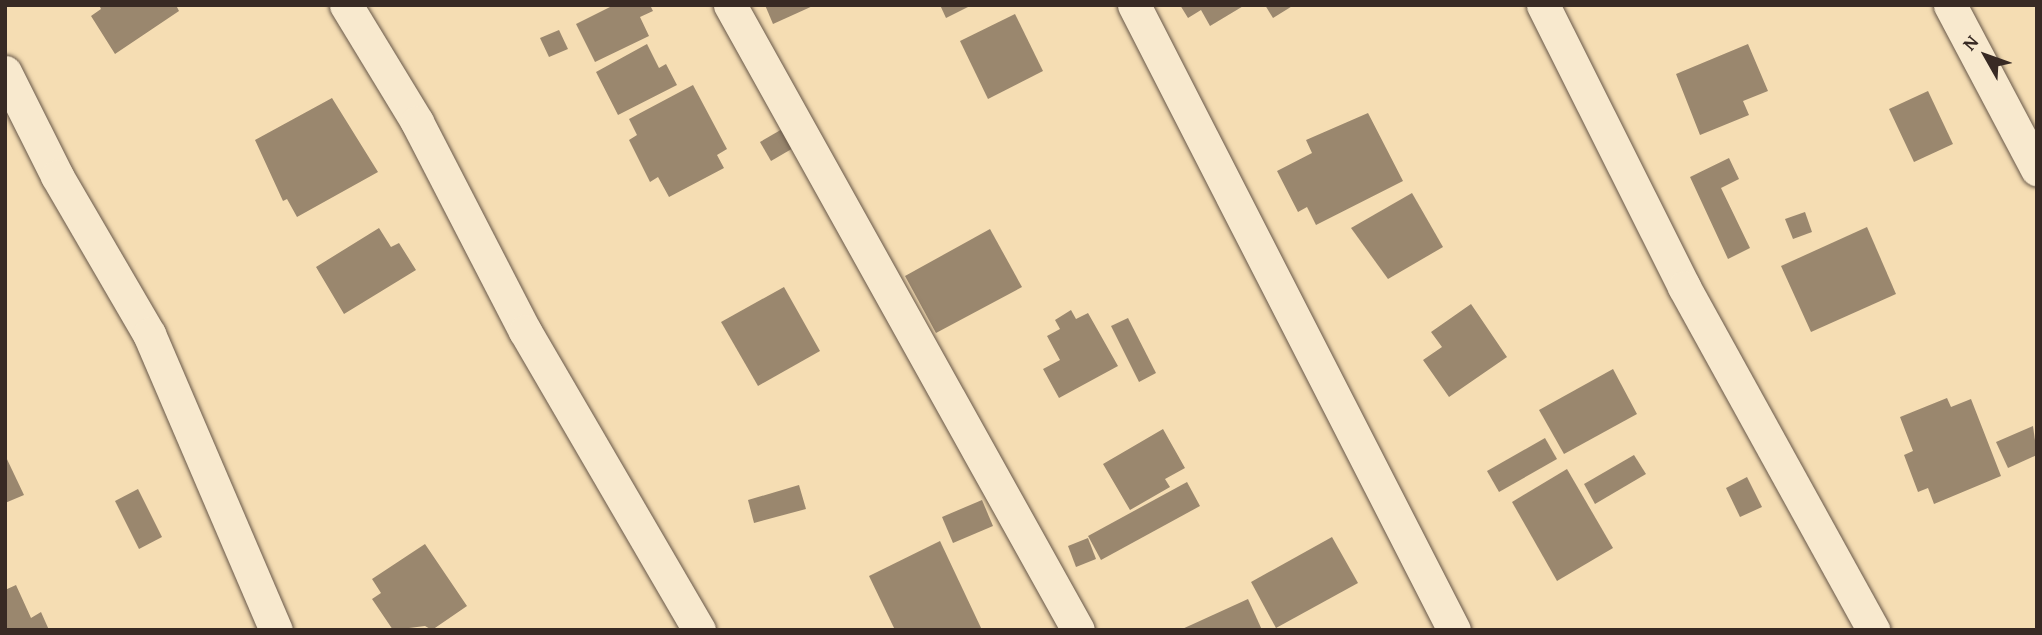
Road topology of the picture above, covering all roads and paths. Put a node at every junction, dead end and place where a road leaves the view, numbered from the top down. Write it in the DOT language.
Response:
graph roads {
  1 [pos="346,5"];
  2 [pos="730,5"];
  3 [pos="1134,5"];
  4 [pos="1543,5"];
  5 [pos="1950,5"];
  6 [pos="5,72"];
  7 [pos="2037,169"];
  8 [pos="276,630"];
  9 [pos="699,630"];
  10 [pos="1078,630"];
  11 [pos="1454,630"];
  12 [pos="1873,630"];
  1 -- 9 [label="street"];
  2 -- 10 [label="street"];
  3 -- 11 [label="street"];
  4 -- 12 [label="street"];
  5 -- 7 [label="street"];
  6 -- 8 [label="street"];
}
